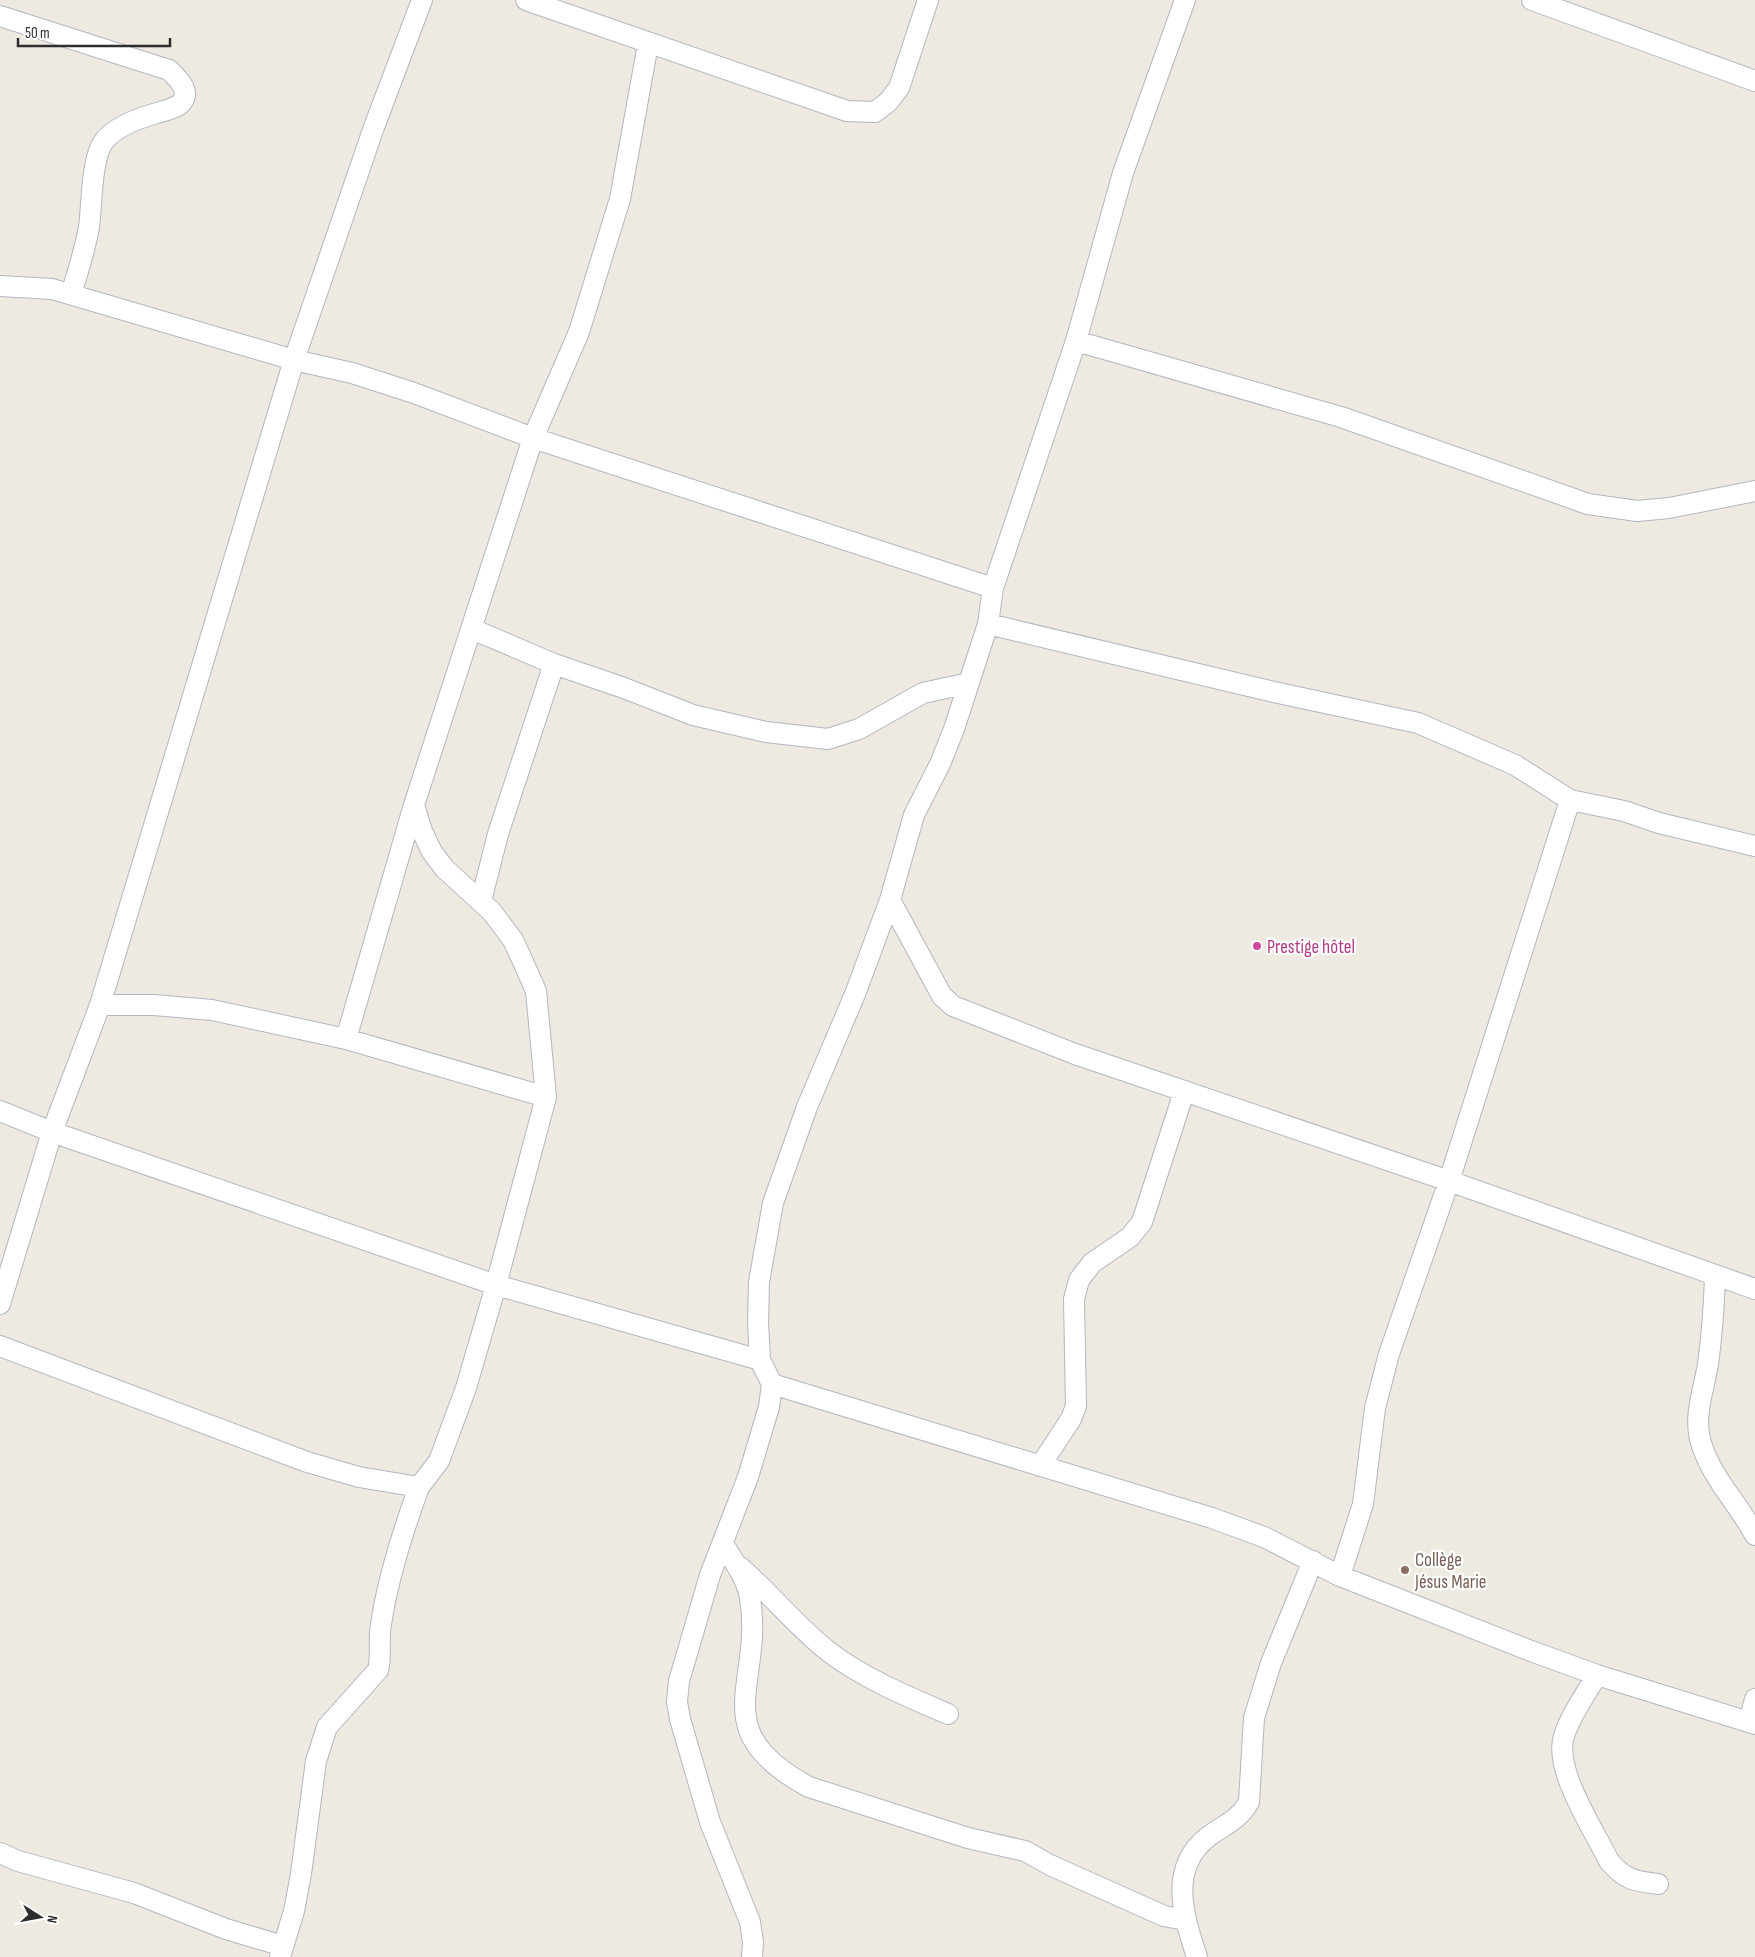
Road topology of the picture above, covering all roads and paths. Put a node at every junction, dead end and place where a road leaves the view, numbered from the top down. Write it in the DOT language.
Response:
graph roads {
  1 [pos="422,0"];
  2 [pos="526,0"];
  3 [pos="928,0"];
  4 [pos="1185,0"];
  5 [pos="1532,0"];
  6 [pos="0,16"];
  7 [pos="648,44"];
  8 [pos="1755,81"];
  9 [pos="0,286"];
  10 [pos="71,294"];
  11 [pos="1076,341"];
  12 [pos="294,360"];
  13 [pos="533,438"];
  14 [pos="1755,491"];
  15 [pos="993,588"];
  16 [pos="988,624"];
  17 [pos="472,629"];
  18 [pos="554,664"];
  19 [pos="969,683"];
  20 [pos="1570,800"];
  21 [pos="414,805"];
  22 [pos="1755,846"];
  23 [pos="890,900"];
  24 [pos="481,901"];
  25 [pos="100,1005"];
  26 [pos="346,1039"];
  27 [pos="1184,1092"];
  28 [pos="546,1097"];
  29 [pos="0,1111"];
  30 [pos="52,1132"];
  31 [pos="1450,1181"];
  32 [pos="1715,1276"];
  33 [pos="496,1285"];
  34 [pos="1755,1289"];
  35 [pos="0,1304"];
  36 [pos="0,1346"];
  37 [pos="760,1360"];
  38 [pos="772,1384"];
  39 [pos="1040,1466"];
  40 [pos="419,1487"];
  41 [pos="1755,1535"];
  42 [pos="723,1544"];
  43 [pos="1313,1561"];
  44 [pos="736,1563"];
  45 [pos="1340,1576"];
  46 [pos="1597,1675"];
  47 [pos="1755,1699"];
  48 [pos="948,1714"];
  49 [pos="1752,1723"];
  50 [pos="0,1853"];
  51 [pos="1658,1884"];
  52 [pos="1185,1920"];
  53 [pos="282,1951"];
  54 [pos="752,1957"];
  55 [pos="1197,1957"];
  1 -- 12 [label="street"];
  2 -- 7 [label="street"];
  3 -- 7 [label="street"];
  4 -- 11 [label="street"];
  5 -- 8 [label="street"];
  6 -- 10 [label="street"];
  7 -- 13 [label="street"];
  9 -- 10 [label="street"];
  10 -- 12 [label="street"];
  11 -- 14 [label="street"];
  11 -- 15 [label="street"];
  12 -- 13 [label="street"];
  12 -- 25 [label="street"];
  13 -- 15 [label="street"];
  13 -- 17 [label="street"];
  15 -- 16 [label="street"];
  16 -- 19 [label="street"];
  16 -- 20 [label="street"];
  17 -- 18 [label="street"];
  17 -- 21 [label="street"];
  18 -- 19 [label="street"];
  18 -- 24 [label="street"];
  19 -- 23 [label="street"];
  20 -- 22 [label="street"];
  20 -- 31 [label="street"];
  21 -- 24 [label="street"];
  21 -- 26 [label="street"];
  23 -- 27 [label="street"];
  23 -- 37 [label="street"];
  24 -- 28 [label="street"];
  25 -- 26 [label="street"];
  25 -- 30 [label="street"];
  26 -- 28 [label="street"];
  27 -- 31 [label="street"];
  27 -- 39 [label="street"];
  28 -- 33 [label="street"];
  29 -- 30 [label="street"];
  30 -- 33 [label="street"];
  30 -- 35 [label="street"];
  31 -- 32 [label="street"];
  31 -- 45 [label="street"];
  32 -- 34 [label="street"];
  32 -- 41 [label="street"];
  33 -- 37 [label="street"];
  33 -- 40 [label="street"];
  36 -- 40 [label="street"];
  37 -- 38 [label="street"];
  38 -- 39 [label="street"];
  38 -- 42 [label="street"];
  39 -- 43 [label="street"];
  40 -- 53 [label="street"];
  42 -- 44 [label="street"];
  42 -- 54 [label="street"];
  43 -- 45 [label="street"];
  43 -- 52 [label="street"];
  44 -- 48 [label="street"];
  44 -- 52 [label="street"];
  45 -- 46 [label="street"];
  46 -- 49 [label="street"];
  46 -- 51 [label="street"];
  47 -- 49 [label="street"];
  50 -- 53 [label="street"];
  52 -- 55 [label="street"];
}
